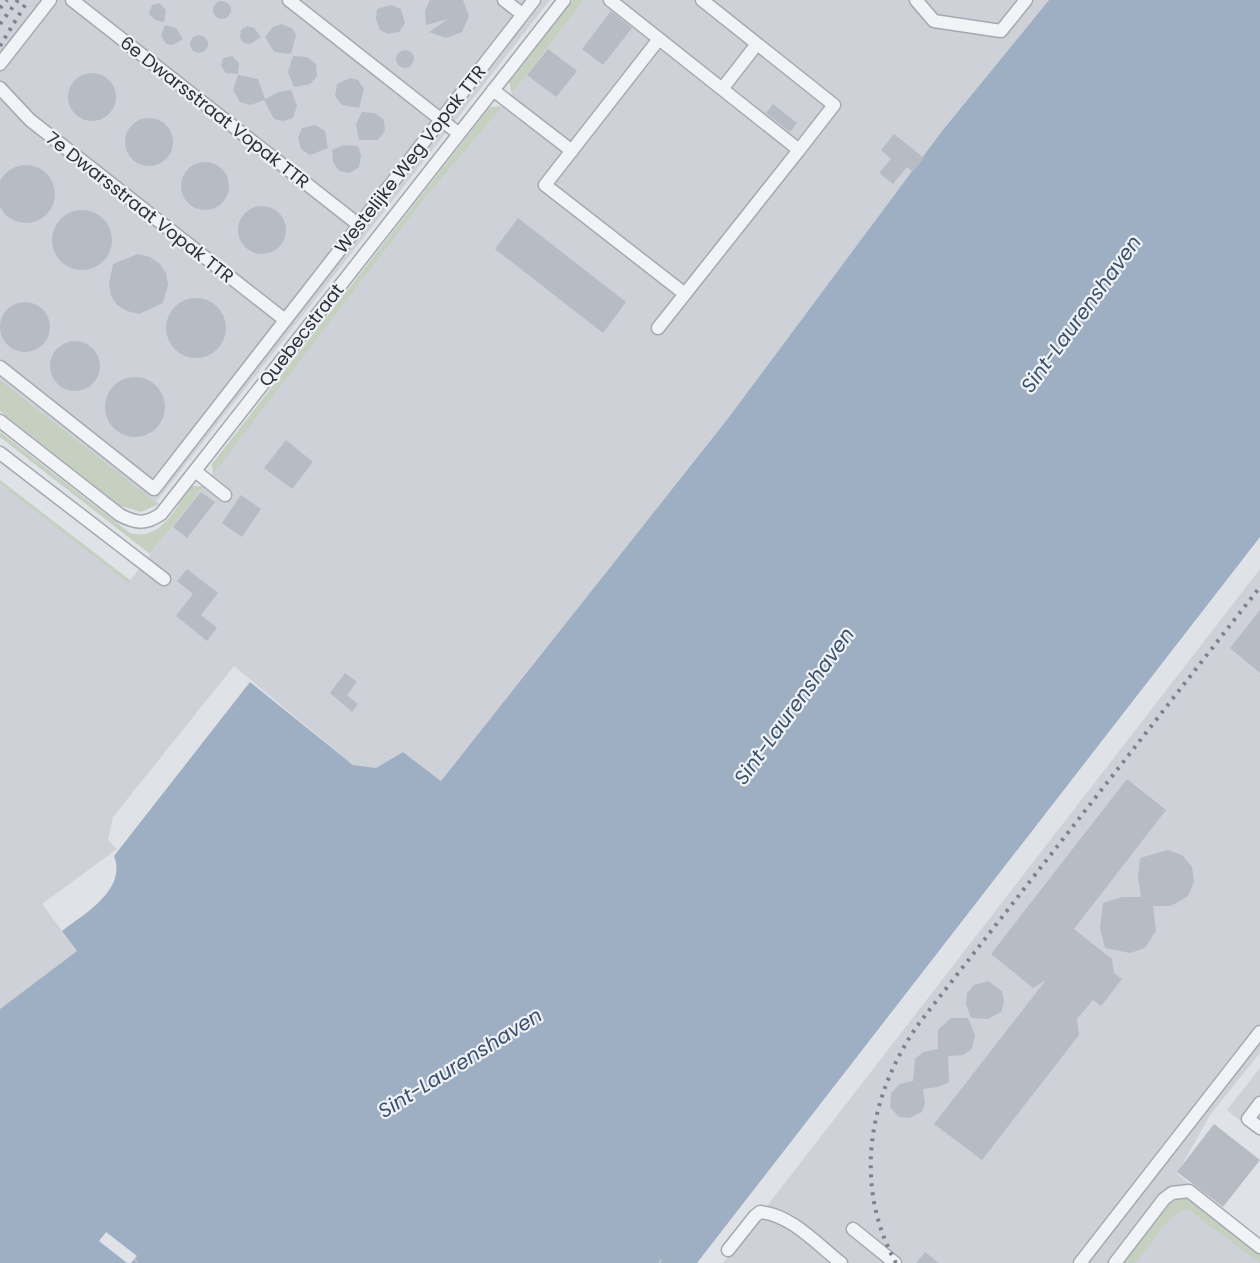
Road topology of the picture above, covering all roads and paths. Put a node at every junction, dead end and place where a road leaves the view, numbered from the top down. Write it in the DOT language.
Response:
graph roads {
  1 [pos="50,0"];
  2 [pos="72,0"];
  3 [pos="289,0"];
  4 [pos="504,0"];
  5 [pos="534,0"];
  6 [pos="564,0"];
  7 [pos="610,0"];
  8 [pos="702,0"];
  9 [pos="916,0"];
  10 [pos="1026,0"];
  11 [pos="522,14"];
  12 [pos="659,39"];
  13 [pos="757,44"];
  14 [pos="0,64"];
  15 [pos="0,88"];
  16 [pos="722,89"];
  17 [pos="493,90"];
  18 [pos="442,119"];
  19 [pos="458,133"];
  20 [pos="799,150"];
  21 [pos="572,151"];
  22 [pos="359,225"];
  23 [pos="685,294"];
  24 [pos="285,320"];
  25 [pos="658,328"];
  26 [pos="0,367"];
  27 [pos="0,421"];
  28 [pos="0,453"];
  29 [pos="195,471"];
  30 [pos="225,495"];
  31 [pos="164,579"];
  32 [pos="1260,1032"];
  33 [pos="1260,1104"];
  34 [pos="1260,1128"];
  35 [pos="853,1229"];
  36 [pos="1260,1247"];
  37 [pos="728,1250"];
  38 [pos="664,1256"];
  39 [pos="134,1259"];
  40 [pos="139,1263"];
  41 [pos="659,1263"];
  42 [pos="841,1263"];
  43 [pos="895,1263"];
  44 [pos="1080,1263"];
  45 [pos="1115,1263"];
  1 -- 14 [label="street"];
  2 -- 22 [label="street, 6e Dwarsstraat Vopak TTR"];
  3 -- 18 [label="street"];
  4 -- 11 [label="street"];
  5 -- 11 [label="street, Westelijke Weg Vopak TTR"];
  6 -- 17 [label="street, Quebecstraat"];
  7 -- 12 [label="street"];
  8 -- 13 [label="street"];
  9 -- 10 [label="street"];
  11 -- 18 [label="street, Westelijke Weg Vopak TTR"];
  12 -- 16 [label="street"];
  12 -- 21 [label="street"];
  13 -- 16 [label="street"];
  13 -- 20 [label="street"];
  15 -- 24 [label="street, 7e Dwarsstraat Vopak TTR"];
  16 -- 20 [label="street"];
  17 -- 19 [label="street, Quebecstraat"];
  17 -- 21 [label="street"];
  18 -- 19 [label="street"];
  18 -- 22 [label="street, Westelijke Weg Vopak TTR"];
  19 -- 29 [label="street, Quebecstraat"];
  20 -- 23 [label="street"];
  21 -- 23 [label="street"];
  22 -- 24 [label="street, Westelijke Weg Vopak TTR"];
  23 -- 25 [label="street"];
  24 -- 26 [label="street, Westelijke Weg Vopak TTR"];
  27 -- 29 [label="street, Quebecstraat"];
  28 -- 31 [label="street"];
  29 -- 30 [label="street"];
  32 -- 44 [label="street"];
  33 -- 34 [label="street"];
  35 -- 43 [label="street"];
  36 -- 45 [label="street"];
  37 -- 42 [label="street"];
  38 -- 41 [label="path"];
  39 -- 40 [label="path"];
}
